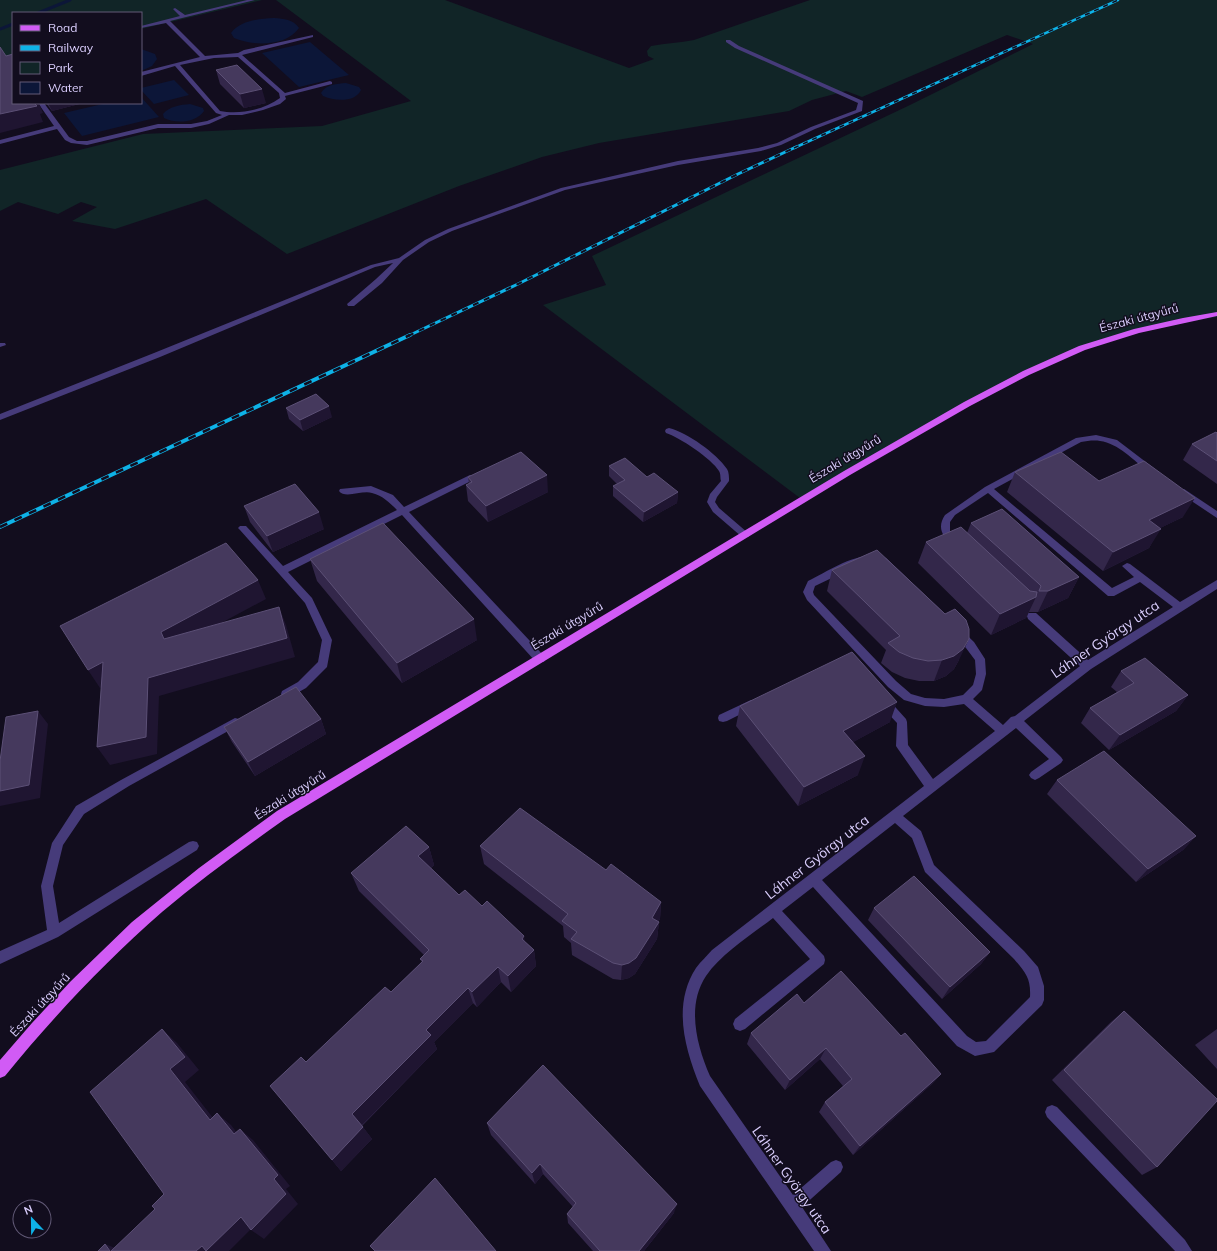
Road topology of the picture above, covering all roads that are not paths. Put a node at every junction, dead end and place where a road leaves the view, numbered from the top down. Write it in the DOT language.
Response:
graph roads {
  1 [pos="253,0"];
  2 [pos="175,9"];
  3 [pos="184,17"];
  4 [pos="167,21"];
  5 [pos="142,27"];
  6 [pos="311,36"];
  7 [pos="728,41"];
  8 [pos="239,55"];
  9 [pos="204,58"];
  10 [pos="177,65"];
  11 [pos="142,74"];
  12 [pos="330,83"];
  13 [pos="282,95"];
  14 [pos="42,104"];
  15 [pos="226,115"];
  16 [pos="58,127"];
  17 [pos="0,142"];
  18 [pos="401,259"];
  19 [pos="351,304"];
  20 [pos="1217,314"];
  21 [pos="0,417"];
  22 [pos="669,431"];
  23 [pos="1160,474"];
  24 [pos="470,478"];
  25 [pos="1179,488"];
  26 [pos="988,489"];
  27 [pos="343,491"];
  28 [pos="403,511"];
  29 [pos="1217,515"];
  30 [pos="243,528"];
  31 [pos="745,535"];
  32 [pos="961,549"];
  33 [pos="1127,566"];
  34 [pos="283,570"];
  35 [pos="1141,577"];
  36 [pos="1217,584"];
  37 [pos="1179,607"];
  38 [pos="1032,616"];
  39 [pos="540,659"];
  40 [pos="1087,666"];
  41 [pos="877,694"];
  42 [pos="966,699"];
  43 [pos="276,700"];
  44 [pos="758,701"];
  45 [pos="242,718"];
  46 [pos="723,718"];
  47 [pos="1016,720"];
  48 [pos="1002,731"];
  49 [pos="1035,775"];
  50 [pos="932,786"];
  51 [pos="894,815"];
  52 [pos="193,846"];
  53 [pos="813,879"];
  54 [pos="774,910"];
  55 [pos="54,933"];
  56 [pos="0,958"];
  57 [pos="740,1024"];
  58 [pos="0,1071"];
  59 [pos="1052,1112"];
  60 [pos="836,1167"];
  61 [pos="792,1206"];
  62 [pos="823,1251"];
  63 [pos="1184,1251"];
  1 -- 3 [label="street"];
  2 -- 3 [label="street"];
  3 -- 4 [label="street"];
  4 -- 5 [label="street"];
  4 -- 9 [label="street"];
  6 -- 8 [label="street"];
  7 -- 18 [label="street"];
  8 -- 9 [label="street"];
  8 -- 13 [label="street"];
  9 -- 10 [label="street"];
  10 -- 11 [label="street"];
  10 -- 15 [label="street"];
  12 -- 13 [label="street"];
  13 -- 15 [label="street"];
  14 -- 16 [label="street"];
  15 -- 16 [label="street"];
  16 -- 17 [label="street"];
  18 -- 19 [label="street"];
  18 -- 21 [label="street"];
  20 -- 31 [label="main road, Északi útgyűrű"];
  22 -- 31 [label="street"];
  23 -- 26 [label="street"];
  24 -- 28 [label="street"];
  25 -- 29 [label="street"];
  26 -- 32 [label="street"];
  26 -- 35 [label="street"];
  27 -- 28 [label="street"];
  28 -- 34 [label="street"];
  28 -- 39 [label="street"];
  30 -- 34 [label="street"];
  31 -- 39 [label="main road, Északi útgyűrű"];
  33 -- 35 [label="street"];
  34 -- 43 [label="street"];
  35 -- 37 [label="street"];
  36 -- 37 [label="street, Láhner György utca"];
  37 -- 40 [label="street, Láhner György utca"];
  38 -- 40 [label="street"];
  39 -- 58 [label="main road, Északi útgyűrű"];
  40 -- 47 [label="street, Láhner György utca"];
  41 -- 50 [label="street"];
  42 -- 42 [label="street"];
  42 -- 48 [label="street"];
  44 -- 46 [label="street"];
  45 -- 55 [label="street"];
  47 -- 48 [label="street, Láhner György utca"];
  47 -- 49 [label="street"];
  48 -- 50 [label="street, Láhner György utca"];
  50 -- 51 [label="street, Láhner György utca"];
  51 -- 53 [label="street, Láhner György utca"];
  51 -- 53 [label="street"];
  52 -- 55 [label="street"];
  53 -- 54 [label="street, Láhner György utca"];
  54 -- 57 [label="street"];
  54 -- 61 [label="street, Láhner György utca"];
  55 -- 56 [label="street"];
  59 -- 63 [label="street"];
  60 -- 61 [label="street"];
  61 -- 62 [label="street, Láhner György utca"];
}
